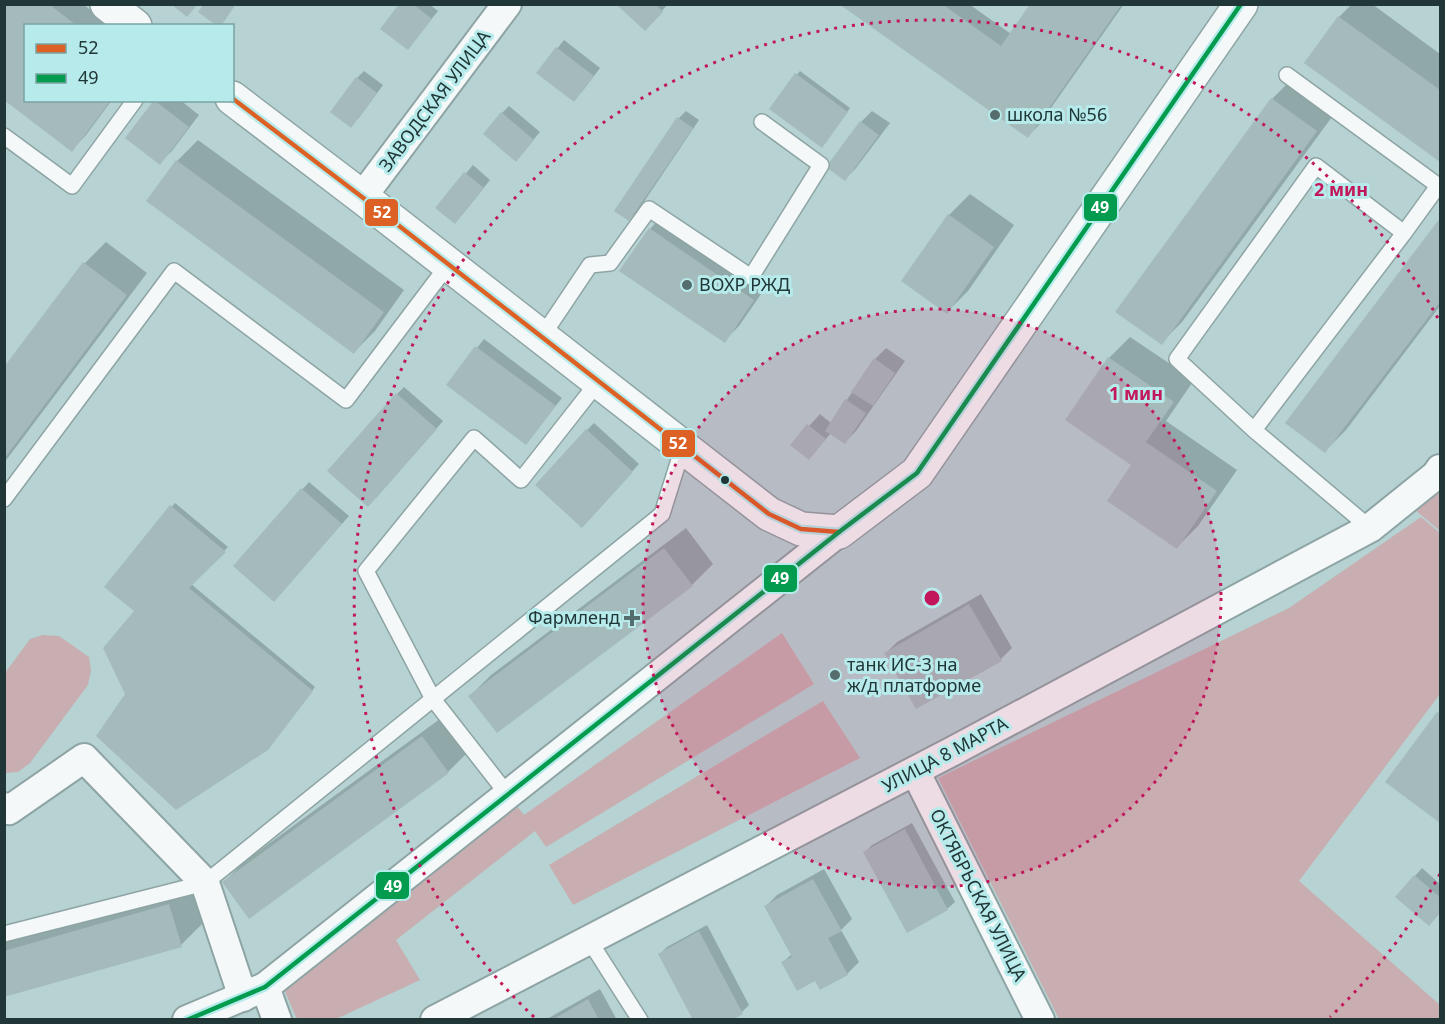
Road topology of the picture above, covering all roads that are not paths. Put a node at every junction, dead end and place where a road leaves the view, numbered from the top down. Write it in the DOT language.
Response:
graph roads {
  1 [pos="107,4"];
  2 [pos="507,4"];
  3 [pos="1241,4"];
  4 [pos="132,24"];
  5 [pos="1287,75"];
  6 [pos="234,100"];
  7 [pos="134,102"];
  8 [pos="762,122"];
  9 [pos="4,136"];
  10 [pos="1439,187"];
  11 [pos="362,196"];
  12 [pos="1404,233"];
  13 [pos="447,265"];
  14 [pos="542,338"];
  15 [pos="598,382"];
  16 [pos="1254,430"];
  17 [pos="683,447"];
  18 [pos="1440,469"];
  19 [pos="4,498"];
  20 [pos="1370,528"];
  21 [pos="839,532"];
  22 [pos="433,699"];
  23 [pos="915,771"];
  24 [pos="508,795"];
  25 [pos="4,807"];
  26 [pos="206,883"];
  27 [pos="4,934"];
  28 [pos="589,940"];
  29 [pos="254,992"];
  30 [pos="187,1020"];
  31 [pos="277,1020"];
  32 [pos="435,1020"];
  33 [pos="640,1020"];
  34 [pos="1040,1020"];
  1 -- 4 [label="street"];
  2 -- 11 [label="street, ЗАВОДСКАЯ УЛИЦА"];
  3 -- 21 [label="street"];
  5 -- 10 [label="lane"];
  6 -- 11 [label="street"];
  7 -- 9 [label="lane"];
  8 -- 14 [label="lane"];
  10 -- 12 [label="lane"];
  11 -- 13 [label="street"];
  12 -- 16 [label="lane"];
  12 -- 16 [label="lane"];
  13 -- 14 [label="street"];
  13 -- 19 [label="lane"];
  14 -- 15 [label="street"];
  15 -- 17 [label="street"];
  15 -- 22 [label="lane"];
  16 -- 20 [label="lane"];
  17 -- 21 [label="street"];
  17 -- 22 [label="lane"];
  18 -- 20 [label="street, УЛИЦА 8 МАРТА"];
  20 -- 23 [label="street, УЛИЦА 8 МАРТА"];
  21 -- 24 [label="street"];
  22 -- 24 [label="lane"];
  22 -- 26 [label="lane"];
  23 -- 28 [label="street, УЛИЦА 8 МАРТА"];
  23 -- 34 [label="street, ОКТЯБРЬСКАЯ УЛИЦА"];
  24 -- 29 [label="street"];
  25 -- 26 [label="street"];
  26 -- 27 [label="lane"];
  26 -- 29 [label="street"];
  28 -- 32 [label="street, УЛИЦА 8 МАРТА"];
  28 -- 33 [label="lane"];
  29 -- 30 [label="street"];
  29 -- 31 [label="street"];
}
